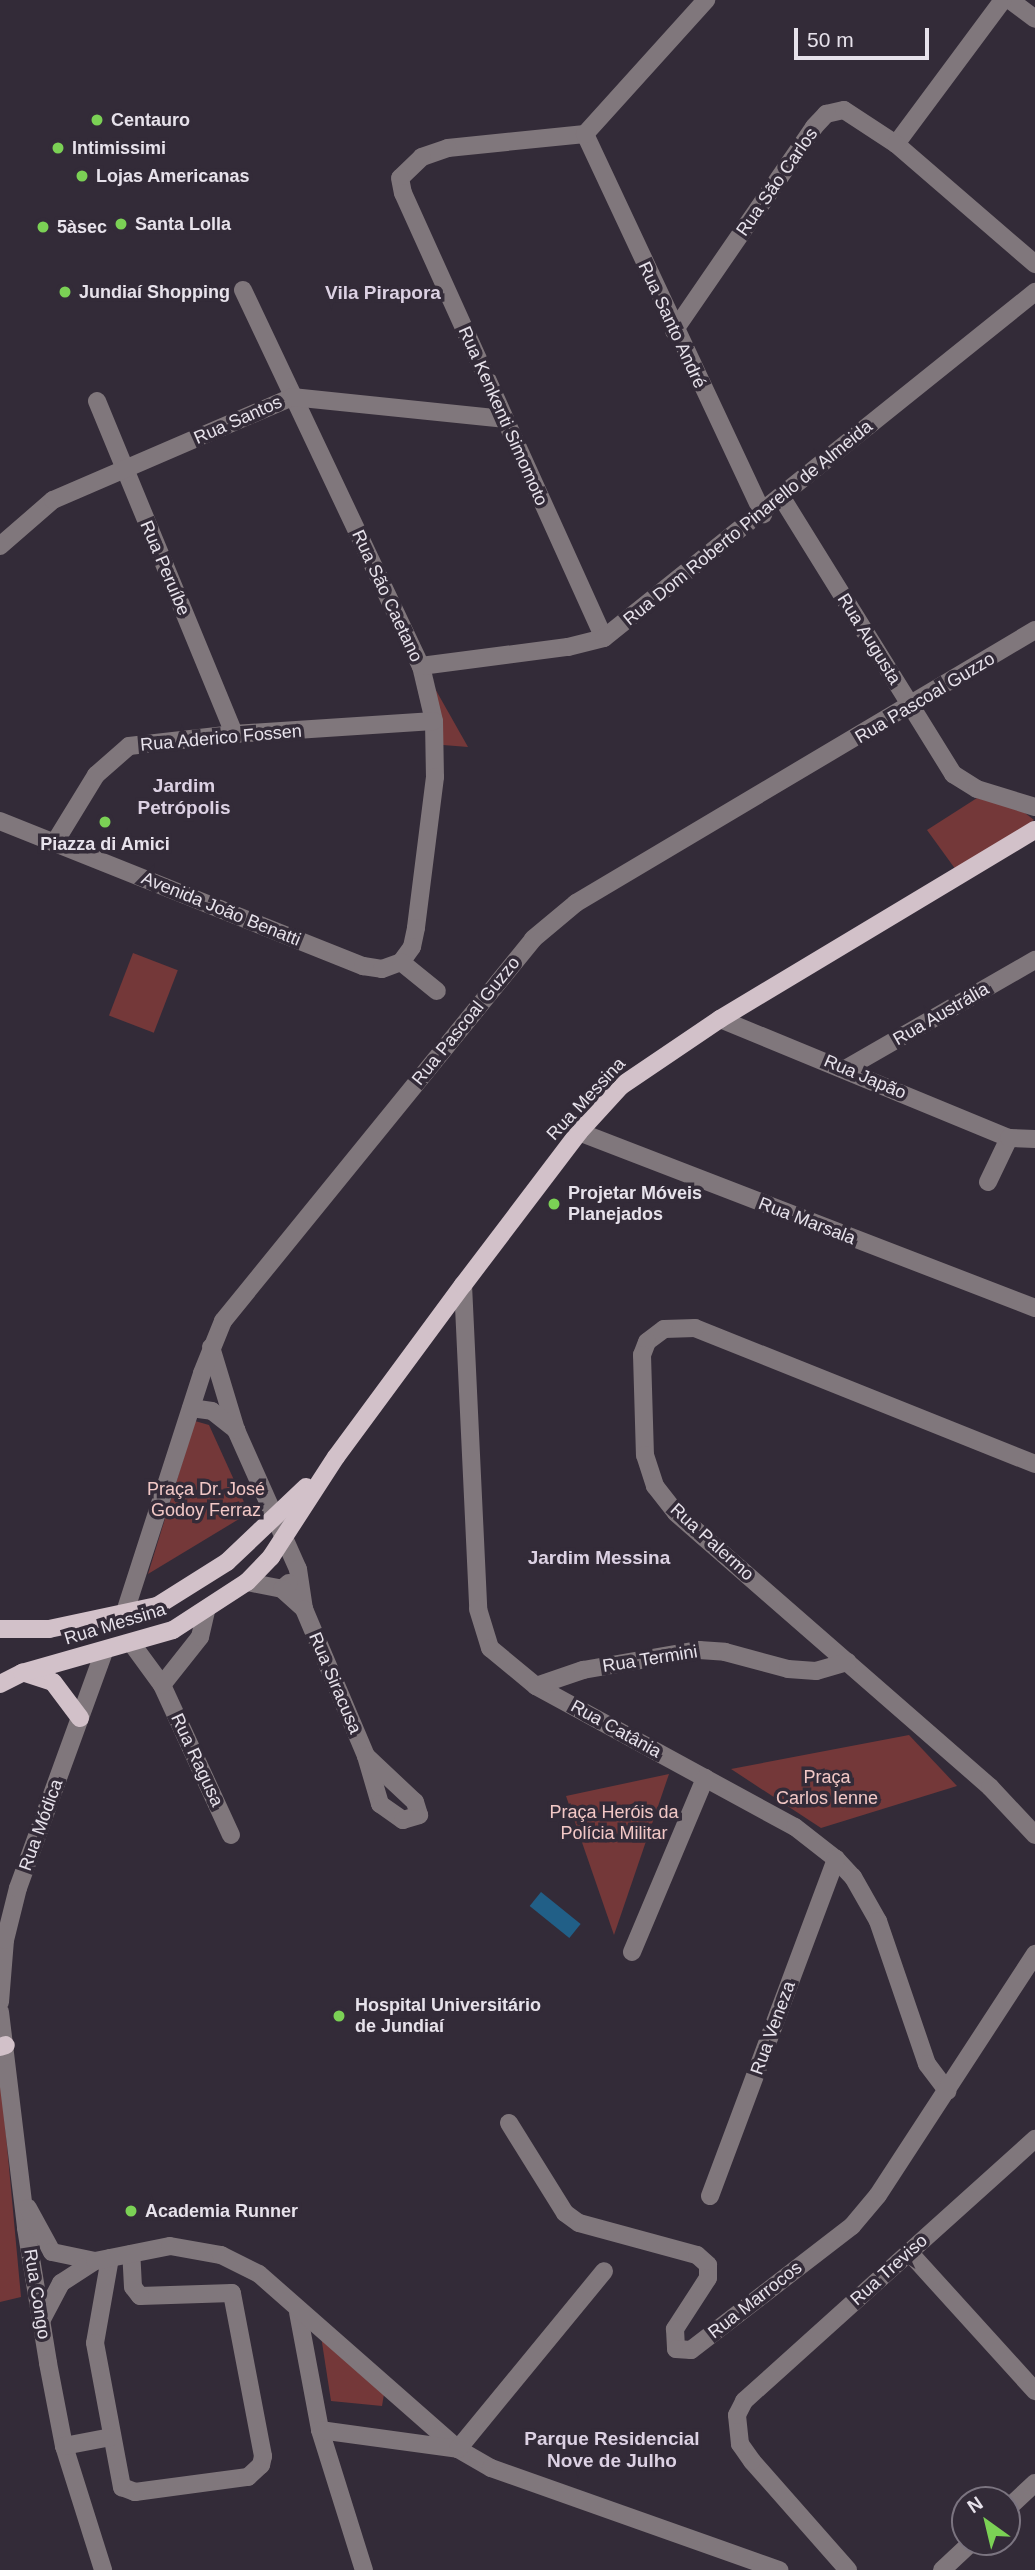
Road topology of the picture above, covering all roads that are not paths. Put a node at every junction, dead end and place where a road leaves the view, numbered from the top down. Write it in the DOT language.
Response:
graph roads {
  1 [pos="706,0"];
  2 [pos="1003,0"];
  3 [pos="1010,0"];
  4 [pos="1035,19"];
  5 [pos="585,134"];
  6 [pos="896,144"];
  7 [pos="1035,264"];
  8 [pos="243,290"];
  9 [pos="1035,292"];
  10 [pos="674,331"];
  11 [pos="292,397"];
  12 [pos="97,401"];
  13 [pos="504,419"];
  14 [pos="124,470"];
  15 [pos="782,498"];
  16 [pos="762,514"];
  17 [pos="0,547"];
  18 [pos="1035,630"];
  19 [pos="604,638"];
  20 [pos="421,666"];
  21 [pos="911,707"];
  22 [pos="434,721"];
  23 [pos="234,734"];
  24 [pos="1035,807"];
  25 [pos="1,819"];
  26 [pos="1035,830"];
  27 [pos="55,842"];
  28 [pos="1035,960"];
  29 [pos="401,962"];
  30 [pos="437,991"];
  31 [pos="720,1020"];
  32 [pos="847,1068"];
  33 [pos="579,1132"];
  34 [pos="1009,1138"];
  35 [pos="1035,1139"];
  36 [pos="988,1182"];
  37 [pos="463,1285"];
  38 [pos="1035,1308"];
  39 [pos="211,1347"];
  40 [pos="191,1408"];
  41 [pos="236,1430"];
  42 [pos="335,1457"];
  43 [pos="1035,1464"];
  44 [pos="276,1517"];
  45 [pos="285,1533"];
  46 [pos="298,1569"];
  47 [pos="247,1582"];
  48 [pos="282,1589"];
  49 [pos="304,1609"];
  50 [pos="206,1611"];
  51 [pos="124,1615"];
  52 [pos="2,1633"];
  53 [pos="132,1644"];
  54 [pos="104,1652"];
  55 [pos="848,1662"];
  56 [pos="7,1677"];
  57 [pos="162,1685"];
  58 [pos="536,1686"];
  59 [pos="80,1718"];
  60 [pos="366,1756"];
  61 [pos="705,1778"];
  62 [pos="1035,1835"];
  63 [pos="231,1836"];
  64 [pos="836,1860"];
  65 [pos="632,1952"];
  66 [pos="1035,1954"];
  67 [pos="0,2002"];
  68 [pos="0,2012"];
  69 [pos="3,2046"];
  70 [pos="947,2091"];
  71 [pos="509,2123"];
  72 [pos="1035,2139"];
  73 [pos="710,2196"];
  74 [pos="26,2203"];
  75 [pos="909,2252"];
  76 [pos="131,2254"];
  77 [pos="103,2259"];
  78 [pos="604,2271"];
  79 [pos="298,2312"];
  80 [pos="40,2320"];
  81 [pos="1035,2391"];
  82 [pos="320,2430"];
  83 [pos="111,2437"];
  84 [pos="64,2446"];
  85 [pos="458,2449"];
  86 [pos="1035,2483"];
  87 [pos="1021,2496"];
  88 [pos="957,2556"];
  89 [pos="103,2570"];
  90 [pos="364,2570"];
  91 [pos="779,2570"];
  92 [pos="848,2570"];
  93 [pos="942,2570"];
  1 -- 5 [label="street"];
  2 -- 6 [label="street"];
  3 -- 4 [label="street"];
  5 -- 10 [label="street, Rua Santo André"];
  5 -- 13 [label="street, Rua Kenkenti Simomoto"];
  6 -- 7 [label="street, Rua São Carlos"];
  6 -- 10 [label="street, Rua São Carlos"];
  8 -- 11 [label="street, Rua São Caetano"];
  9 -- 15 [label="street, Rua Dom Roberto Pinarello de Almeida"];
  10 -- 16 [label="street, Rua Santo André"];
  11 -- 13 [label="street, Rua Santos"];
  11 -- 14 [label="street, Rua Santos"];
  11 -- 20 [label="street, Rua São Caetano"];
  12 -- 14 [label="street, Rua Peruíbe"];
  13 -- 19 [label="street, Rua Kenkenti Simomoto"];
  14 -- 17 [label="street, Rua Santos"];
  14 -- 23 [label="street, Rua Peruíbe"];
  15 -- 16 [label="street, Rua Dom Roberto Pinarello de Almeida"];
  15 -- 21 [label="street, Rua Augusta"];
  16 -- 19 [label="street, Rua Dom Roberto Pinarello de Almeida"];
  18 -- 21 [label="street, Rua Pascoal Guzzo"];
  19 -- 20 [label="street, Rua Dom Roberto Pinarello de Almeida"];
  20 -- 22 [label="street, Rua São Caetano"];
  21 -- 24 [label="street, Rua Augusta"];
  21 -- 39 [label="street, Rua Pascoal Guzzo"];
  22 -- 23 [label="street, Rua Aderico Fossen"];
  22 -- 29 [label="street, Rua São Caetano"];
  23 -- 27 [label="street, Rua Aderico Fossen"];
  25 -- 27 [label="street, Avenida João Benatti"];
  26 -- 31 [label="main road, Rua Messina"];
  27 -- 29 [label="street, Avenida João Benatti"];
  28 -- 32 [label="street, Rua Austrália"];
  29 -- 30 [label="street"];
  31 -- 32 [label="street, Rua Japão"];
  31 -- 33 [label="main road, Rua Messina"];
  32 -- 34 [label="street, Rua Japão"];
  33 -- 37 [label="main road, Rua Messina"];
  33 -- 38 [label="street, Rua Marsala"];
  34 -- 35 [label="street"];
  34 -- 36 [label="street"];
  37 -- 42 [label="main road, Rua Messina"];
  37 -- 58 [label="street, Rua Catânia"];
  39 -- 40 [label="street, Rua Pascoal Guzzo"];
  39 -- 41 [label="street"];
  40 -- 41 [label="street"];
  40 -- 51 [label="street, Rua Pascoal Guzzo"];
  41 -- 44 [label="street"];
  42 -- 44 [label="main road, Rua Messina"];
  42 -- 45 [label="main road, Rua Messina"];
  43 -- 55 [label="street, Rua Palermo"];
  44 -- 45 [label="street, Rua Siracusa"];
  44 -- 51 [label="main road, Rua Messina"];
  45 -- 46 [label="street, Rua Siracusa"];
  45 -- 47 [label="main road, Rua Messina"];
  46 -- 48 [label="street"];
  46 -- 49 [label="street, Rua Siracusa"];
  47 -- 48 [label="street"];
  47 -- 50 [label="main road, Rua Messina"];
  48 -- 49 [label="street, Rua Siracusa"];
  49 -- 60 [label="street, Rua Siracusa"];
  50 -- 53 [label="main road, Rua Messina"];
  50 -- 57 [label="street"];
  51 -- 52 [label="main road, Rua Messina"];
  53 -- 54 [label="main road, Rua Messina"];
  53 -- 57 [label="street, Rua Ragusa"];
  54 -- 56 [label="main road, Rua Messina"];
  54 -- 59 [label="street, Rua Módica"];
  55 -- 58 [label="street, Rua Termini"];
  55 -- 62 [label="street, Rua Palermo"];
  56 -- 59 [label="main road"];
  57 -- 63 [label="street, Rua Ragusa"];
  58 -- 61 [label="street, Rua Catânia"];
  59 -- 67 [label="street, Rua Módica"];
  61 -- 64 [label="street, Rua Catânia"];
  61 -- 65 [label="street"];
  64 -- 70 [label="street, Rua Catânia"];
  64 -- 73 [label="street, Rua Veneza"];
  66 -- 70 [label="street, Rua Marrocos"];
  68 -- 69 [label="street, Rua Congo"];
  69 -- 74 [label="street, Rua Congo"];
  70 -- 71 [label="street, Rua Marrocos"];
  72 -- 75 [label="street, Rua Treviso"];
  74 -- 77 [label="street"];
  74 -- 80 [label="street, Rua Congo"];
  75 -- 81 [label="street"];
  75 -- 92 [label="street, Rua Treviso"];
  76 -- 77 [label="street"];
  76 -- 79 [label="street"];
  76 -- 83 [label="street"];
  77 -- 80 [label="street"];
  77 -- 83 [label="street"];
  78 -- 85 [label="street"];
  79 -- 82 [label="street"];
  79 -- 85 [label="street"];
  80 -- 84 [label="street, Rua Congo"];
  82 -- 85 [label="street"];
  82 -- 90 [label="street"];
  83 -- 84 [label="street"];
  84 -- 89 [label="street, Rua Congo"];
  85 -- 91 [label="street"];
  86 -- 87 [label="street"];
  88 -- 93 [label="street"];
}
